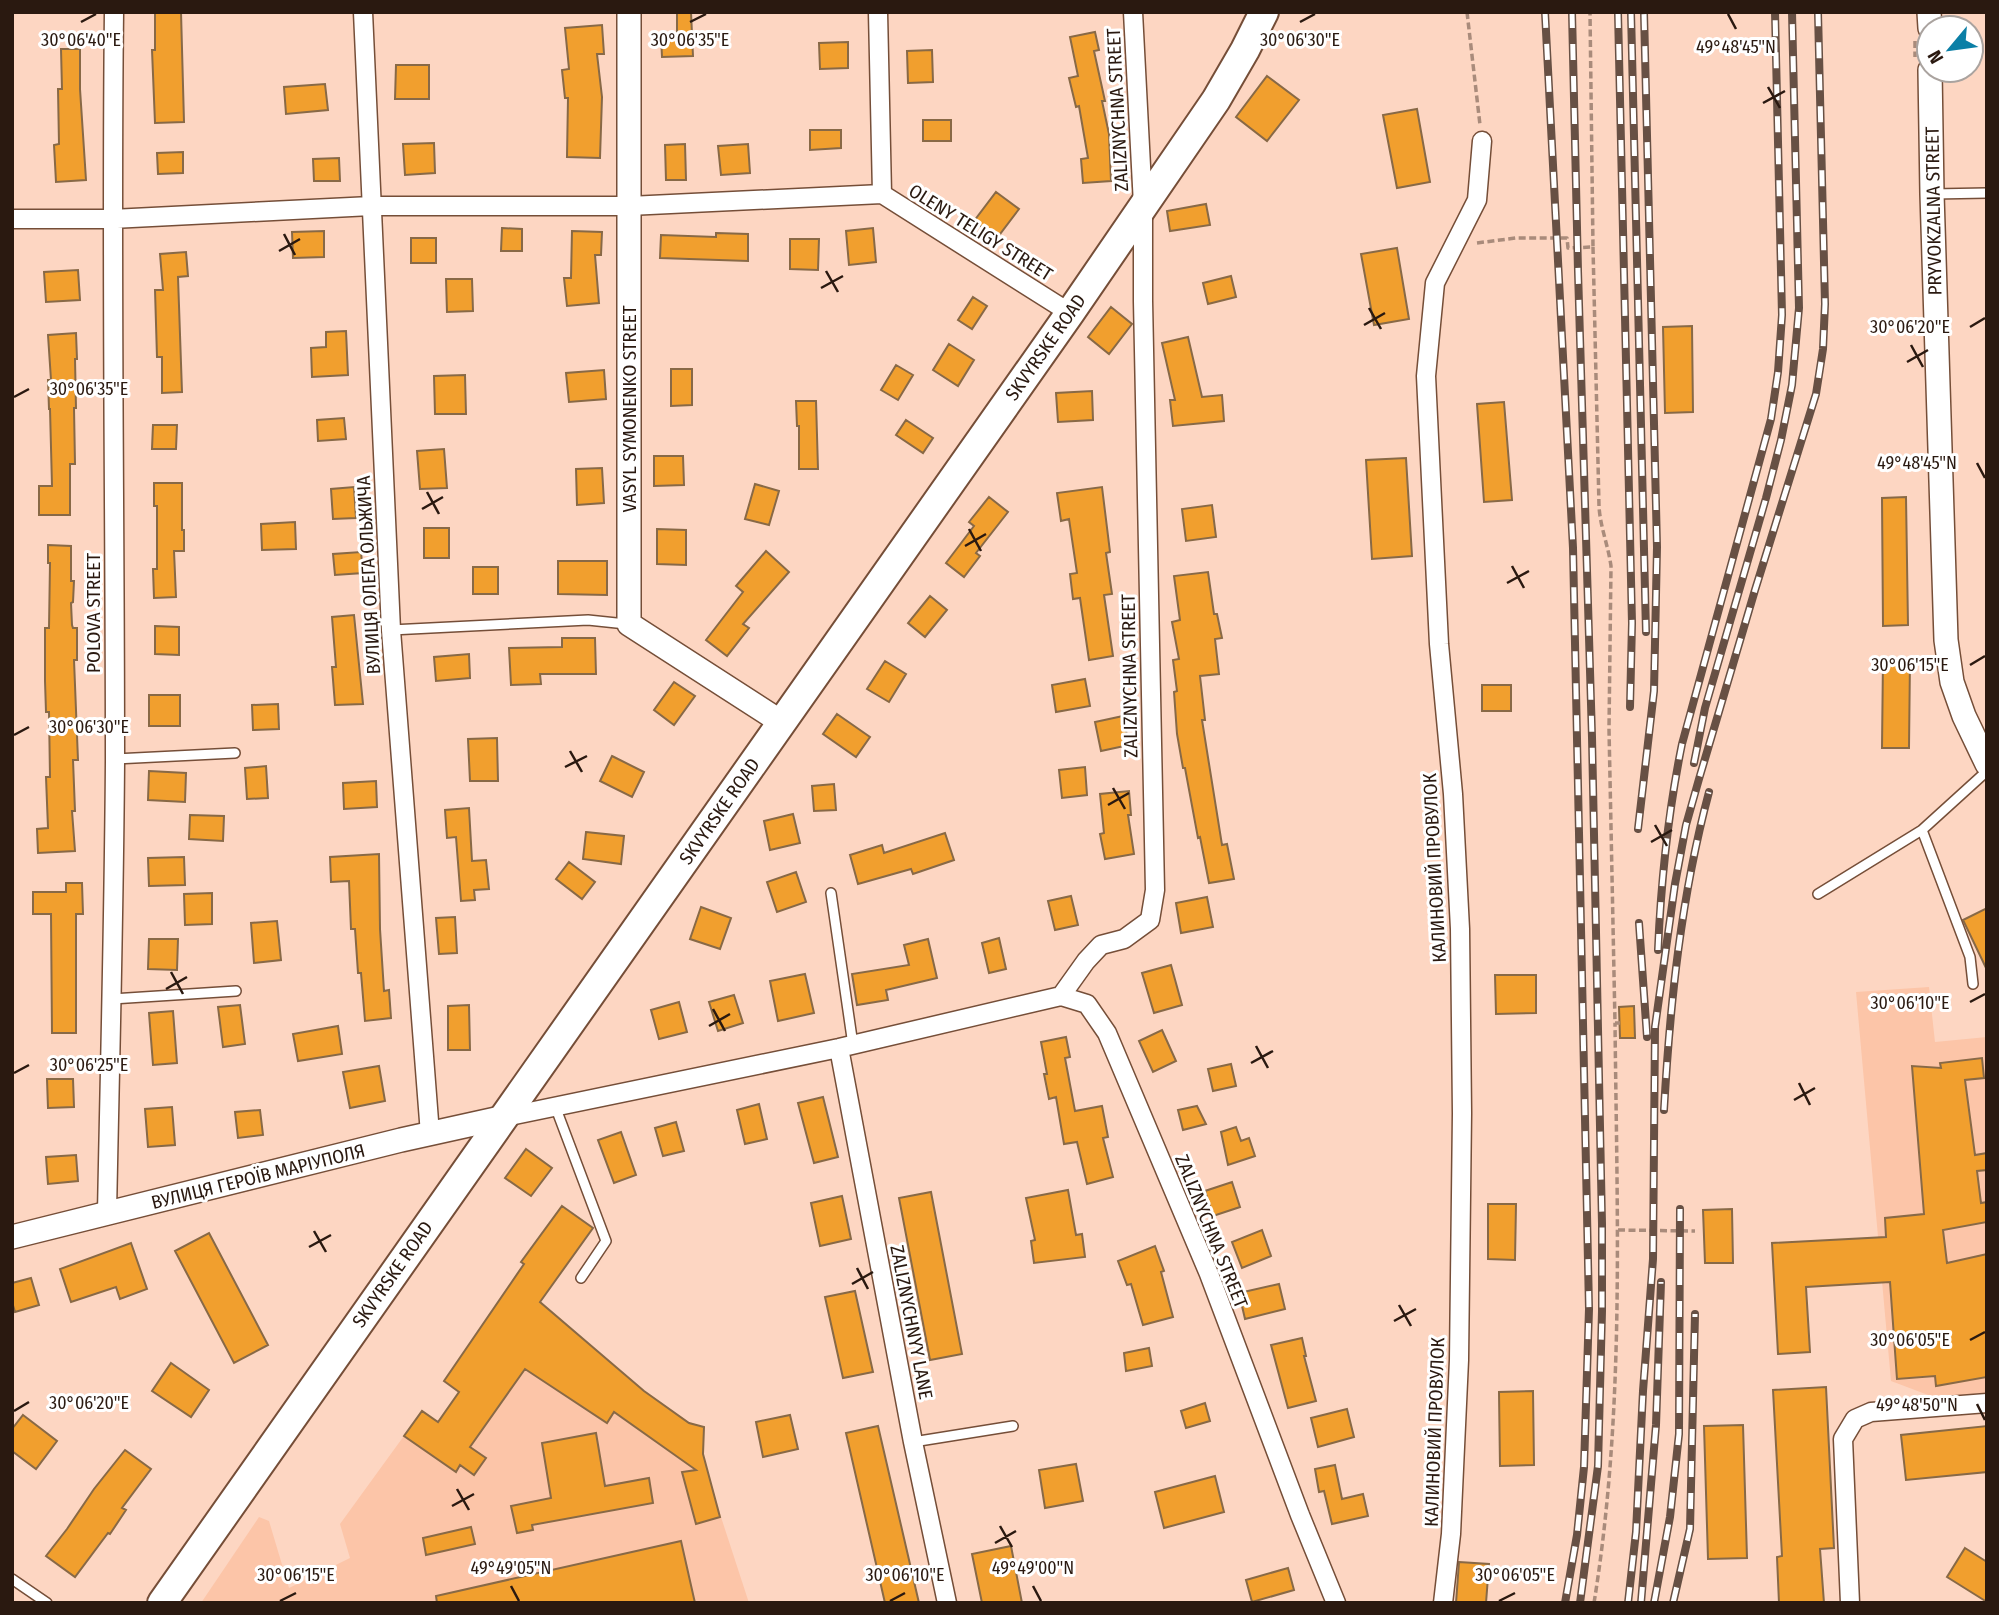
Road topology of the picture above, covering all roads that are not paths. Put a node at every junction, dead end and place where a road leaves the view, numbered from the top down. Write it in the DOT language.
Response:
graph roads {
  1 [pos="114,12"];
  2 [pos="363,12"];
  3 [pos="629,12"];
  4 [pos="878,12"];
  5 [pos="1133,12"];
  6 [pos="1264,12"];
  7 [pos="1930,84"];
  8 [pos="1482,141"];
  9 [pos="1987,193"];
  10 [pos="882,194"];
  11 [pos="1932,194"];
  12 [pos="1143,205"];
  13 [pos="371,206"];
  14 [pos="629,206"];
  15 [pos="12,219"];
  16 [pos="112,219"];
  17 [pos="1070,313"];
  18 [pos="629,624"];
  19 [pos="391,630"];
  20 [pos="781,722"];
  21 [pos="235,753"];
  22 [pos="115,759"];
  23 [pos="1987,764"];
  24 [pos="1987,771"];
  25 [pos="1922,830"];
  26 [pos="831,893"];
  27 [pos="1818,894"];
  28 [pos="1973,984"];
  29 [pos="236,991"];
  30 [pos="1061,996"];
  31 [pos="112,999"];
  32 [pos="846,1046"];
  33 [pos="555,1107"];
  34 [pos="505,1117"];
  35 [pos="430,1134"];
  36 [pos="107,1213"];
  37 [pos="12,1237"];
  38 [pos="582,1278"];
  39 [pos="1987,1403"];
  40 [pos="1013,1426"];
  41 [pos="913,1442"];
  42 [pos="12,1579"];
  43 [pos="47,1603"];
  44 [pos="162,1603"];
  45 [pos="947,1603"];
  46 [pos="1336,1603"];
  47 [pos="1443,1603"];
  48 [pos="1850,1603"];
  1 -- 16 [label="street, POLOVA STREET"];
  2 -- 13 [label="street, ВУЛИЦЯ ОЛЕГА ОЛЬЖИЧА"];
  3 -- 14 [label="street, VASYL SYMONENKO STREET"];
  4 -- 10 [label="street, OLENY TELIGY STREET"];
  5 -- 12 [label="street, ZALIZNYCHNA STREET"];
  6 -- 12 [label="main road, SKVYRSKE ROAD"];
  7 -- 11 [label="street, PRYVOKZALNA STREET"];
  8 -- 47 [label="street, КАЛИНОВИЙ ПРОВУЛОК"];
  9 -- 11 [label="lane"];
  10 -- 14 [label="street"];
  10 -- 17 [label="street, OLENY TELIGY STREET"];
  11 -- 23 [label="street, PRYVOKZALNA STREET"];
  12 -- 17 [label="main road, SKVYRSKE ROAD"];
  12 -- 30 [label="street, ZALIZNYCHNA STREET"];
  13 -- 14 [label="street"];
  13 -- 16 [label="street"];
  13 -- 19 [label="street, ВУЛИЦЯ ОЛЕГА ОЛЬЖИЧА"];
  14 -- 18 [label="street, VASYL SYMONENKO STREET"];
  15 -- 16 [label="street"];
  16 -- 22 [label="street, POLOVA STREET"];
  17 -- 20 [label="main road, SKVYRSKE ROAD"];
  18 -- 19 [label="lane"];
  18 -- 20 [label="street"];
  19 -- 35 [label="street, ВУЛИЦЯ ОЛЕГА ОЛЬЖИЧА"];
  20 -- 34 [label="main road, SKVYRSKE ROAD"];
  21 -- 22 [label="lane"];
  22 -- 31 [label="street, POLOVA STREET"];
  24 -- 25 [label="lane"];
  25 -- 27 [label="lane"];
  25 -- 28 [label="lane"];
  26 -- 32 [label="lane"];
  29 -- 31 [label="lane"];
  30 -- 32 [label="street"];
  30 -- 46 [label="street, ZALIZNYCHNA STREET"];
  31 -- 36 [label="street, POLOVA STREET"];
  32 -- 33 [label="street"];
  32 -- 41 [label="street, ZALIZNYCHNYY LANE"];
  33 -- 34 [label="street"];
  33 -- 38 [label="lane"];
  34 -- 35 [label="street, ВУЛИЦЯ ГЕРОЇВ МАРІУПОЛЯ"];
  34 -- 44 [label="main road, SKVYRSKE ROAD"];
  35 -- 36 [label="street, ВУЛИЦЯ ГЕРОЇВ МАРІУПОЛЯ"];
  36 -- 37 [label="street, ВУЛИЦЯ ГЕРОЇВ МАРІУПОЛЯ"];
  39 -- 48 [label="street"];
  40 -- 41 [label="lane"];
  41 -- 45 [label="street, ZALIZNYCHNYY LANE"];
  42 -- 43 [label="lane"];
}
